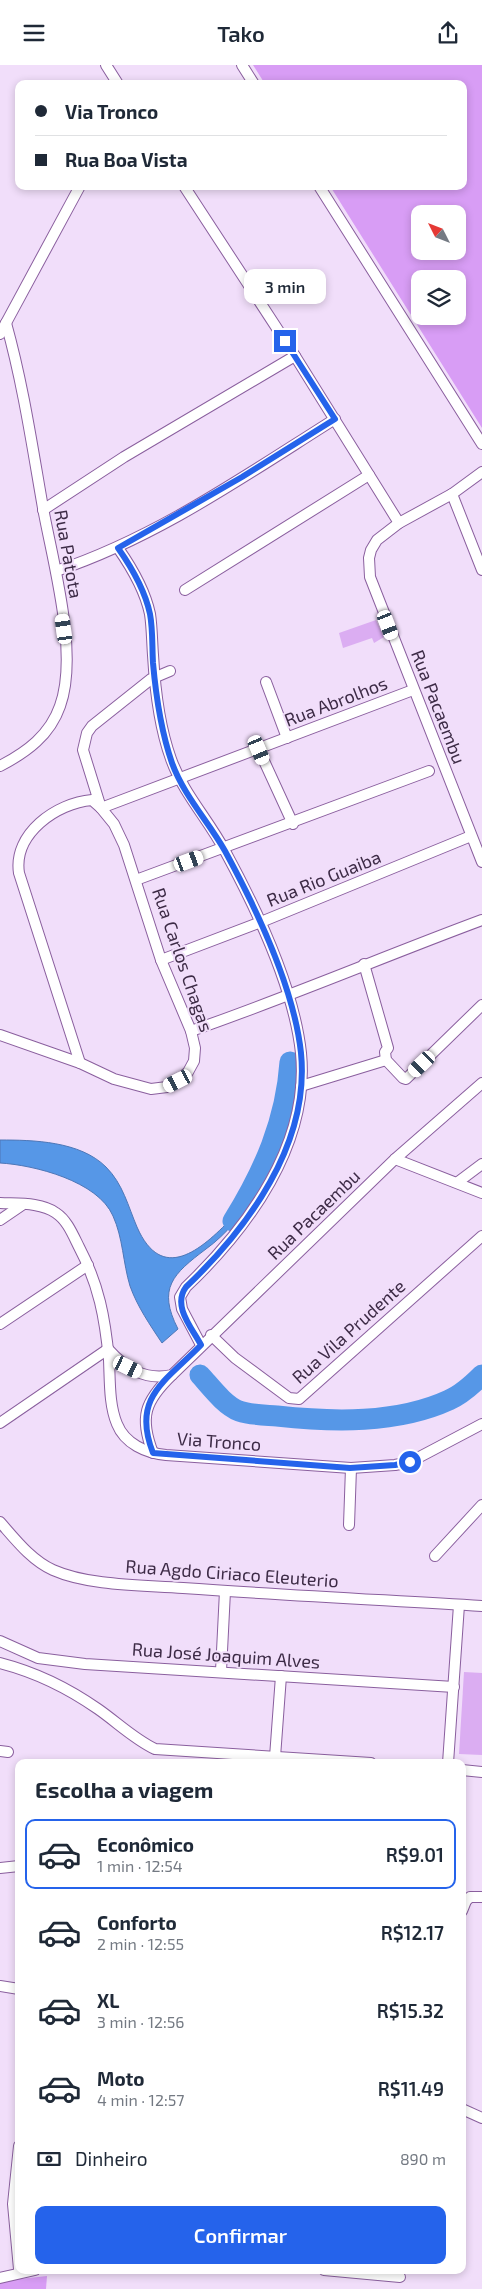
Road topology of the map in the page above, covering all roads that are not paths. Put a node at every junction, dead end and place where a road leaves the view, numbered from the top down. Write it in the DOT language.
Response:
graph roads {
  1 [pos="106,65"];
  2 [pos="242,65"];
  3 [pos="115,80"];
  4 [pos="251,80"];
  5 [pos="78,190"];
  6 [pos="187,190"];
  7 [pos="321,190"];
  8 [pos="6,323"];
  9 [pos="0,334"];
  10 [pos="295,356"];
  11 [pos="335,419"];
  12 [pos="482,444"];
  13 [pos="482,472"];
  14 [pos="369,475"];
  15 [pos="452,494"];
  16 [pos="43,510"];
  17 [pos="399,523"];
  18 [pos="118,548"];
  19 [pos="482,570"];
  20 [pos="56,571"];
  21 [pos="185,590"];
  22 [pos="170,671"];
  23 [pos="154,677"];
  24 [pos="266,682"];
  25 [pos="413,690"];
  26 [pos="287,738"];
  27 [pos="259,750"];
  28 [pos="0,766"];
  29 [pos="429,771"];
  30 [pos="178,779"];
  31 [pos="101,808"];
  32 [pos="293,824"];
  33 [pos="471,836"];
  34 [pos="224,849"];
  35 [pos="482,862"];
  36 [pos="136,880"];
  37 [pos="482,920"];
  38 [pos="261,922"];
  39 [pos="161,960"];
  40 [pos="364,964"];
  41 [pos="288,996"];
  42 [pos="482,1005"];
  43 [pos="191,1031"];
  44 [pos="0,1035"];
  45 [pos="386,1060"];
  46 [pos="80,1063"];
  47 [pos="482,1083"];
  48 [pos="301,1086"];
  49 [pos="395,1159"];
  50 [pos="482,1164"];
  51 [pos="458,1182"];
  52 [pos="482,1193"];
  53 [pos="0,1203"];
  54 [pos="22,1205"];
  55 [pos="0,1220"];
  56 [pos="482,1236"];
  57 [pos="88,1265"];
  58 [pos="0,1324"];
  59 [pos="211,1335"];
  60 [pos="201,1345"];
  61 [pos="108,1349"];
  62 [pos="172,1375"];
  63 [pos="0,1423"];
  64 [pos="482,1424"];
  65 [pos="153,1453"];
  66 [pos="350,1468"];
  67 [pos="482,1505"];
  68 [pos="0,1521"];
  69 [pos="349,1525"];
  70 [pos="435,1556"];
  71 [pos="225,1591"];
  72 [pos="459,1605"];
  73 [pos="482,1606"];
  74 [pos="0,1641"];
  75 [pos="0,1663"];
  76 [pos="221,1671"];
  77 [pos="282,1676"];
  78 [pos="454,1687"];
  79 [pos="275,1757"];
  80 [pos="307,1759"];
  81 [pos="448,1759"];
  82 [pos="466,1771"];
  83 [pos="482,1771"];
  84 [pos="15,1867"];
  85 [pos="0,1868"];
  86 [pos="482,1897"];
  87 [pos="466,1901"];
  88 [pos="0,1986"];
  89 [pos="15,1988"];
  90 [pos="466,2111"];
  91 [pos="482,2118"];
  92 [pos="15,2184"];
  93 [pos="15,2226"];
  94 [pos="15,2272"];
  95 [pos="367,2274"];
  96 [pos="400,2277"];
  97 [pos="0,2278"];
  1 -- 3 [label="street"];
  2 -- 4 [label="street"];
  5 -- 8 [label="street"];
  6 -- 10 [label="street"];
  7 -- 12 [label="street"];
  8 -- 9 [label="street"];
  8 -- 16 [label="street, Rua Patota"];
  10 -- 11 [label="street"];
  10 -- 16 [label="street"];
  11 -- 14 [label="street"];
  11 -- 18 [label="street"];
  13 -- 15 [label="street, Rua Pacaembu"];
  14 -- 17 [label="street"];
  14 -- 21 [label="street"];
  15 -- 17 [label="street, Rua Pacaembu"];
  15 -- 19 [label="street"];
  16 -- 20 [label="street, Rua Patota"];
  17 -- 25 [label="street, Rua Pacaembu"];
  18 -- 20 [label="street"];
  18 -- 23 [label="street"];
  20 -- 28 [label="street, Rua Patota"];
  22 -- 23 [label="street, Rua Carlos Chagas"];
  23 -- 30 [label="street"];
  23 -- 31 [label="street, Rua Carlos Chagas"];
  24 -- 26 [label="street"];
  25 -- 26 [label="street, Rua Abrolhos"];
  25 -- 33 [label="street, Rua Pacaembu"];
  26 -- 27 [label="street, Rua Abrolhos"];
  27 -- 30 [label="street, Rua Abrolhos"];
  27 -- 32 [label="street"];
  29 -- 32 [label="street"];
  30 -- 31 [label="street, Rua Abrolhos"];
  30 -- 34 [label="street"];
  31 -- 36 [label="street, Rua Carlos Chagas"];
  31 -- 46 [label="street"];
  32 -- 34 [label="street"];
  33 -- 35 [label="street, Rua Pacaembu"];
  33 -- 38 [label="street, Rua Rio Guaiba"];
  34 -- 36 [label="street"];
  34 -- 38 [label="street"];
  36 -- 39 [label="street, Rua Carlos Chagas"];
  37 -- 40 [label="street"];
  38 -- 39 [label="street, Rua Rio Guaiba"];
  38 -- 41 [label="street"];
  39 -- 43 [label="street, Rua Carlos Chagas"];
  40 -- 41 [label="street"];
  40 -- 45 [label="street"];
  41 -- 43 [label="street"];
  41 -- 48 [label="street"];
  42 -- 45 [label="street"];
  43 -- 46 [label="street, Rua Carlos Chagas"];
  44 -- 46 [label="street, Rua Carlos Chagas"];
  45 -- 48 [label="street"];
  47 -- 49 [label="street, Rua Pacaembu"];
  48 -- 60 [label="street"];
  49 -- 51 [label="street"];
  49 -- 59 [label="street, Rua Pacaembu"];
  50 -- 51 [label="street"];
  51 -- 52 [label="street"];
  53 -- 54 [label="street, Via Tronco"];
  54 -- 55 [label="street"];
  54 -- 57 [label="street, Via Tronco"];
  56 -- 59 [label="street, Rua Vila Prudente"];
  57 -- 58 [label="street"];
  57 -- 61 [label="street, Via Tronco"];
  59 -- 60 [label="street, Rua Pacaembu"];
  60 -- 62 [label="street, Rua Pacaembu"];
  61 -- 62 [label="street"];
  61 -- 63 [label="street"];
  61 -- 65 [label="street, Via Tronco"];
  62 -- 65 [label="street, Rua Pacaembu"];
  64 -- 66 [label="street, Via Tronco"];
  65 -- 66 [label="street, Via Tronco"];
  66 -- 69 [label="street"];
  67 -- 70 [label="street"];
  68 -- 71 [label="street, Rua Agdo Ciriaco Eleuterio"];
  71 -- 72 [label="street, Rua Agdo Ciriaco Eleuterio"];
  71 -- 76 [label="street"];
  72 -- 73 [label="street, Rua Agdo Ciriaco Eleuterio"];
  72 -- 78 [label="street"];
  74 -- 76 [label="street, Rua José Joaquim Alves"];
  75 -- 79 [label="street"];
  76 -- 77 [label="street, Rua José Joaquim Alves"];
  77 -- 78 [label="street, Rua José Joaquim Alves"];
  77 -- 79 [label="street"];
  78 -- 81 [label="street"];
  79 -- 80 [label="street"];
  82 -- 83 [label="street"];
  84 -- 85 [label="street"];
  86 -- 87 [label="street"];
  88 -- 89 [label="street"];
  90 -- 91 [label="street"];
  92 -- 93 [label="street"];
  94 -- 97 [label="street"];
  95 -- 96 [label="street"];
}
